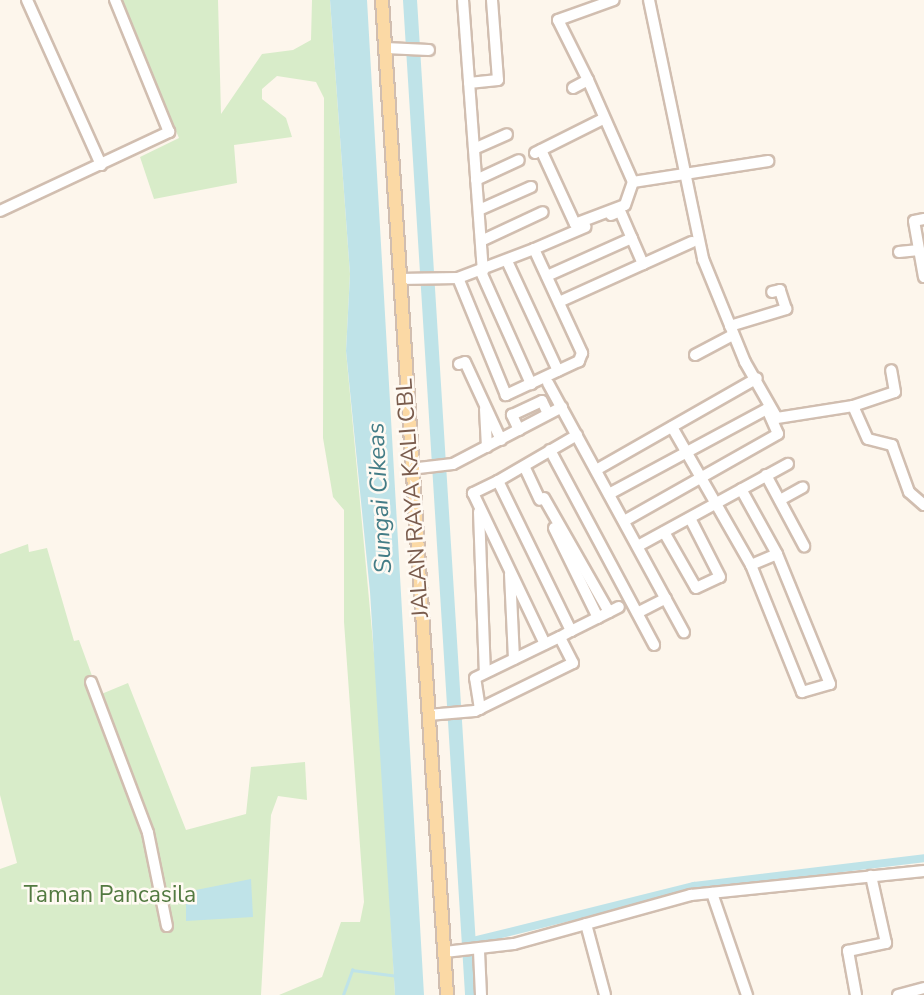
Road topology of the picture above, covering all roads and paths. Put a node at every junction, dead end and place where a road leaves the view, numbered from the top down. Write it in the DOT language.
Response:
graph roads {
  1 [pos="27,0"];
  2 [pos="115,0"];
  3 [pos="382,0"];
  4 [pos="463,0"];
  5 [pos="492,0"];
  6 [pos="614,0"];
  7 [pos="649,0"];
  8 [pos="385,48"];
  9 [pos="429,50"];
  10 [pos="588,80"];
  11 [pos="469,83"];
  12 [pos="573,88"];
  13 [pos="603,119"];
  14 [pos="507,134"];
  15 [pos="474,149"];
  16 [pos="519,160"];
  17 [pos="768,161"];
  18 [pos="101,165"];
  19 [pos="681,174"];
  20 [pos="476,180"];
  21 [pos="633,181"];
  22 [pos="531,187"];
  23 [pos="479,210"];
  24 [pos="0,211"];
  25 [pos="543,212"];
  26 [pos="924,219"];
  27 [pos="632,238"];
  28 [pos="481,241"];
  29 [pos="692,242"];
  30 [pos="534,249"];
  31 [pos="919,250"];
  32 [pos="898,252"];
  33 [pos="507,261"];
  34 [pos="643,264"];
  35 [pos="482,271"];
  36 [pos="547,276"];
  37 [pos="924,277"];
  38 [pos="458,278"];
  39 [pos="399,279"];
  40 [pos="772,292"];
  41 [pos="559,302"];
  42 [pos="732,331"];
  43 [pos="695,355"];
  44 [pos="459,364"];
  45 [pos="891,370"];
  46 [pos="558,371"];
  47 [pos="757,378"];
  48 [pos="548,383"];
  49 [pos="531,384"];
  50 [pos="484,402"];
  51 [pos="853,406"];
  52 [pos="562,407"];
  53 [pos="548,414"];
  54 [pos="672,426"];
  55 [pos="519,430"];
  56 [pos="577,435"];
  57 [pos="501,440"];
  58 [pos="487,447"];
  59 [pos="550,450"];
  60 [pos="687,452"];
  61 [pos="788,464"];
  62 [pos="525,468"];
  63 [pos="410,469"];
  64 [pos="596,470"];
  65 [pos="766,475"];
  66 [pos="700,478"];
  67 [pos="498,481"];
  68 [pos="803,487"];
  69 [pos="741,489"];
  70 [pos="609,494"];
  71 [pos="540,500"];
  72 [pos="780,500"];
  73 [pos="715,503"];
  74 [pos="478,505"];
  75 [pos="924,505"];
  76 [pos="690,518"];
  77 [pos="624,521"];
  78 [pos="664,531"];
  79 [pos="638,546"];
  80 [pos="804,546"];
  81 [pos="777,554"];
  82 [pos="751,565"];
  83 [pos="510,570"];
  84 [pos="666,598"];
  85 [pos="639,611"];
  86 [pos="598,618"];
  87 [pos="571,631"];
  88 [pos="684,632"];
  89 [pos="560,637"];
  90 [pos="545,644"];
  91 [pos="654,645"];
  92 [pos="514,659"];
  93 [pos="485,672"];
  94 [pos="91,682"];
  95 [pos="480,709"];
  96 [pos="428,715"];
  97 [pos="924,871"];
  98 [pos="871,876"];
  99 [pos="712,893"];
  100 [pos="586,924"];
  101 [pos="167,926"];
  102 [pos="477,951"];
  103 [pos="444,952"];
  104 [pos="924,988"];
  105 [pos="447,995"];
  106 [pos="481,995"];
  107 [pos="605,995"];
  108 [pos="747,995"];
  109 [pos="856,995"];
  110 [pos="898,995"];
  1 -- 18 [label="street"];
  2 -- 18 [label="street"];
  3 -- 8 [label="main road, JALAN RAYA KALI CBL"];
  4 -- 11 [label="street"];
  5 -- 11 [label="street"];
  6 -- 10 [label="street"];
  7 -- 19 [label="street"];
  8 -- 9 [label="street"];
  8 -- 39 [label="main road, JALAN RAYA KALI CBL"];
  10 -- 12 [label="street"];
  10 -- 13 [label="street"];
  11 -- 15 [label="street"];
  13 -- 21 [label="street"];
  13 -- 21 [label="street"];
  14 -- 15 [label="street"];
  15 -- 20 [label="street"];
  16 -- 20 [label="street"];
  17 -- 19 [label="street"];
  18 -- 24 [label="street"];
  19 -- 21 [label="street"];
  19 -- 42 [label="street"];
  20 -- 23 [label="street"];
  22 -- 23 [label="street"];
  23 -- 28 [label="street"];
  25 -- 28 [label="street"];
  26 -- 31 [label="street"];
  27 -- 30 [label="street"];
  27 -- 34 [label="street"];
  27 -- 36 [label="street"];
  28 -- 35 [label="street"];
  29 -- 34 [label="street"];
  30 -- 33 [label="street"];
  30 -- 36 [label="street"];
  31 -- 32 [label="street"];
  31 -- 37 [label="street"];
  33 -- 35 [label="street"];
  33 -- 46 [label="street"];
  34 -- 41 [label="street"];
  35 -- 38 [label="street"];
  35 -- 49 [label="street"];
  36 -- 41 [label="street"];
  38 -- 39 [label="street"];
  38 -- 49 [label="street"];
  39 -- 63 [label="main road, JALAN RAYA KALI CBL"];
  40 -- 42 [label="street"];
  41 -- 46 [label="street"];
  42 -- 43 [label="street"];
  42 -- 47 [label="street"];
  44 -- 50 [label="street"];
  45 -- 51 [label="street"];
  46 -- 49 [label="street"];
  47 -- 51 [label="street"];
  47 -- 54 [label="street"];
  48 -- 52 [label="street"];
  50 -- 57 [label="street"];
  50 -- 58 [label="street"];
  51 -- 75 [label="street"];
  52 -- 53 [label="street"];
  52 -- 56 [label="street"];
  53 -- 55 [label="street"];
  53 -- 55 [label="street"];
  54 -- 60 [label="street"];
  54 -- 64 [label="street"];
  55 -- 57 [label="street"];
  56 -- 59 [label="street"];
  56 -- 64 [label="street"];
  57 -- 58 [label="street"];
  58 -- 63 [label="street"];
  59 -- 62 [label="street"];
  59 -- 85 [label="street"];
  60 -- 66 [label="street"];
  60 -- 66 [label="street"];
  60 -- 70 [label="street"];
  61 -- 65 [label="street"];
  62 -- 67 [label="street"];
  62 -- 71 [label="street"];
  63 -- 96 [label="main road, JALAN RAYA KALI CBL"];
  64 -- 70 [label="street"];
  65 -- 69 [label="street"];
  65 -- 72 [label="street"];
  66 -- 73 [label="street"];
  66 -- 77 [label="street"];
  67 -- 74 [label="street"];
  67 -- 87 [label="street"];
  68 -- 72 [label="street"];
  69 -- 73 [label="street"];
  69 -- 81 [label="street"];
  70 -- 77 [label="street"];
  71 -- 86 [label="street"];
  71 -- 86 [label="street"];
  72 -- 80 [label="street"];
  73 -- 76 [label="street"];
  73 -- 82 [label="street"];
  74 -- 83 [label="street"];
  74 -- 93 [label="street"];
  76 -- 78 [label="street"];
  76 -- 78 [label="street"];
  77 -- 79 [label="street"];
  78 -- 79 [label="street"];
  79 -- 84 [label="street"];
  81 -- 82 [label="street"];
  81 -- 82 [label="street"];
  83 -- 90 [label="street"];
  83 -- 92 [label="street"];
  84 -- 85 [label="street"];
  84 -- 88 [label="street"];
  85 -- 91 [label="street"];
  86 -- 87 [label="street"];
  87 -- 89 [label="street"];
  89 -- 90 [label="street"];
  89 -- 95 [label="street"];
  90 -- 92 [label="street"];
  92 -- 93 [label="street"];
  93 -- 95 [label="street"];
  94 -- 101 [label="street"];
  95 -- 96 [label="street"];
  96 -- 103 [label="main road, JALAN RAYA KALI CBL"];
  97 -- 98 [label="street"];
  98 -- 99 [label="street"];
  98 -- 109 [label="street"];
  99 -- 100 [label="street"];
  99 -- 108 [label="street"];
  100 -- 102 [label="street"];
  100 -- 107 [label="street"];
  102 -- 103 [label="street"];
  102 -- 106 [label="street"];
  103 -- 105 [label="main road, JALAN RAYA KALI CBL"];
  104 -- 110 [label="street"];
}
